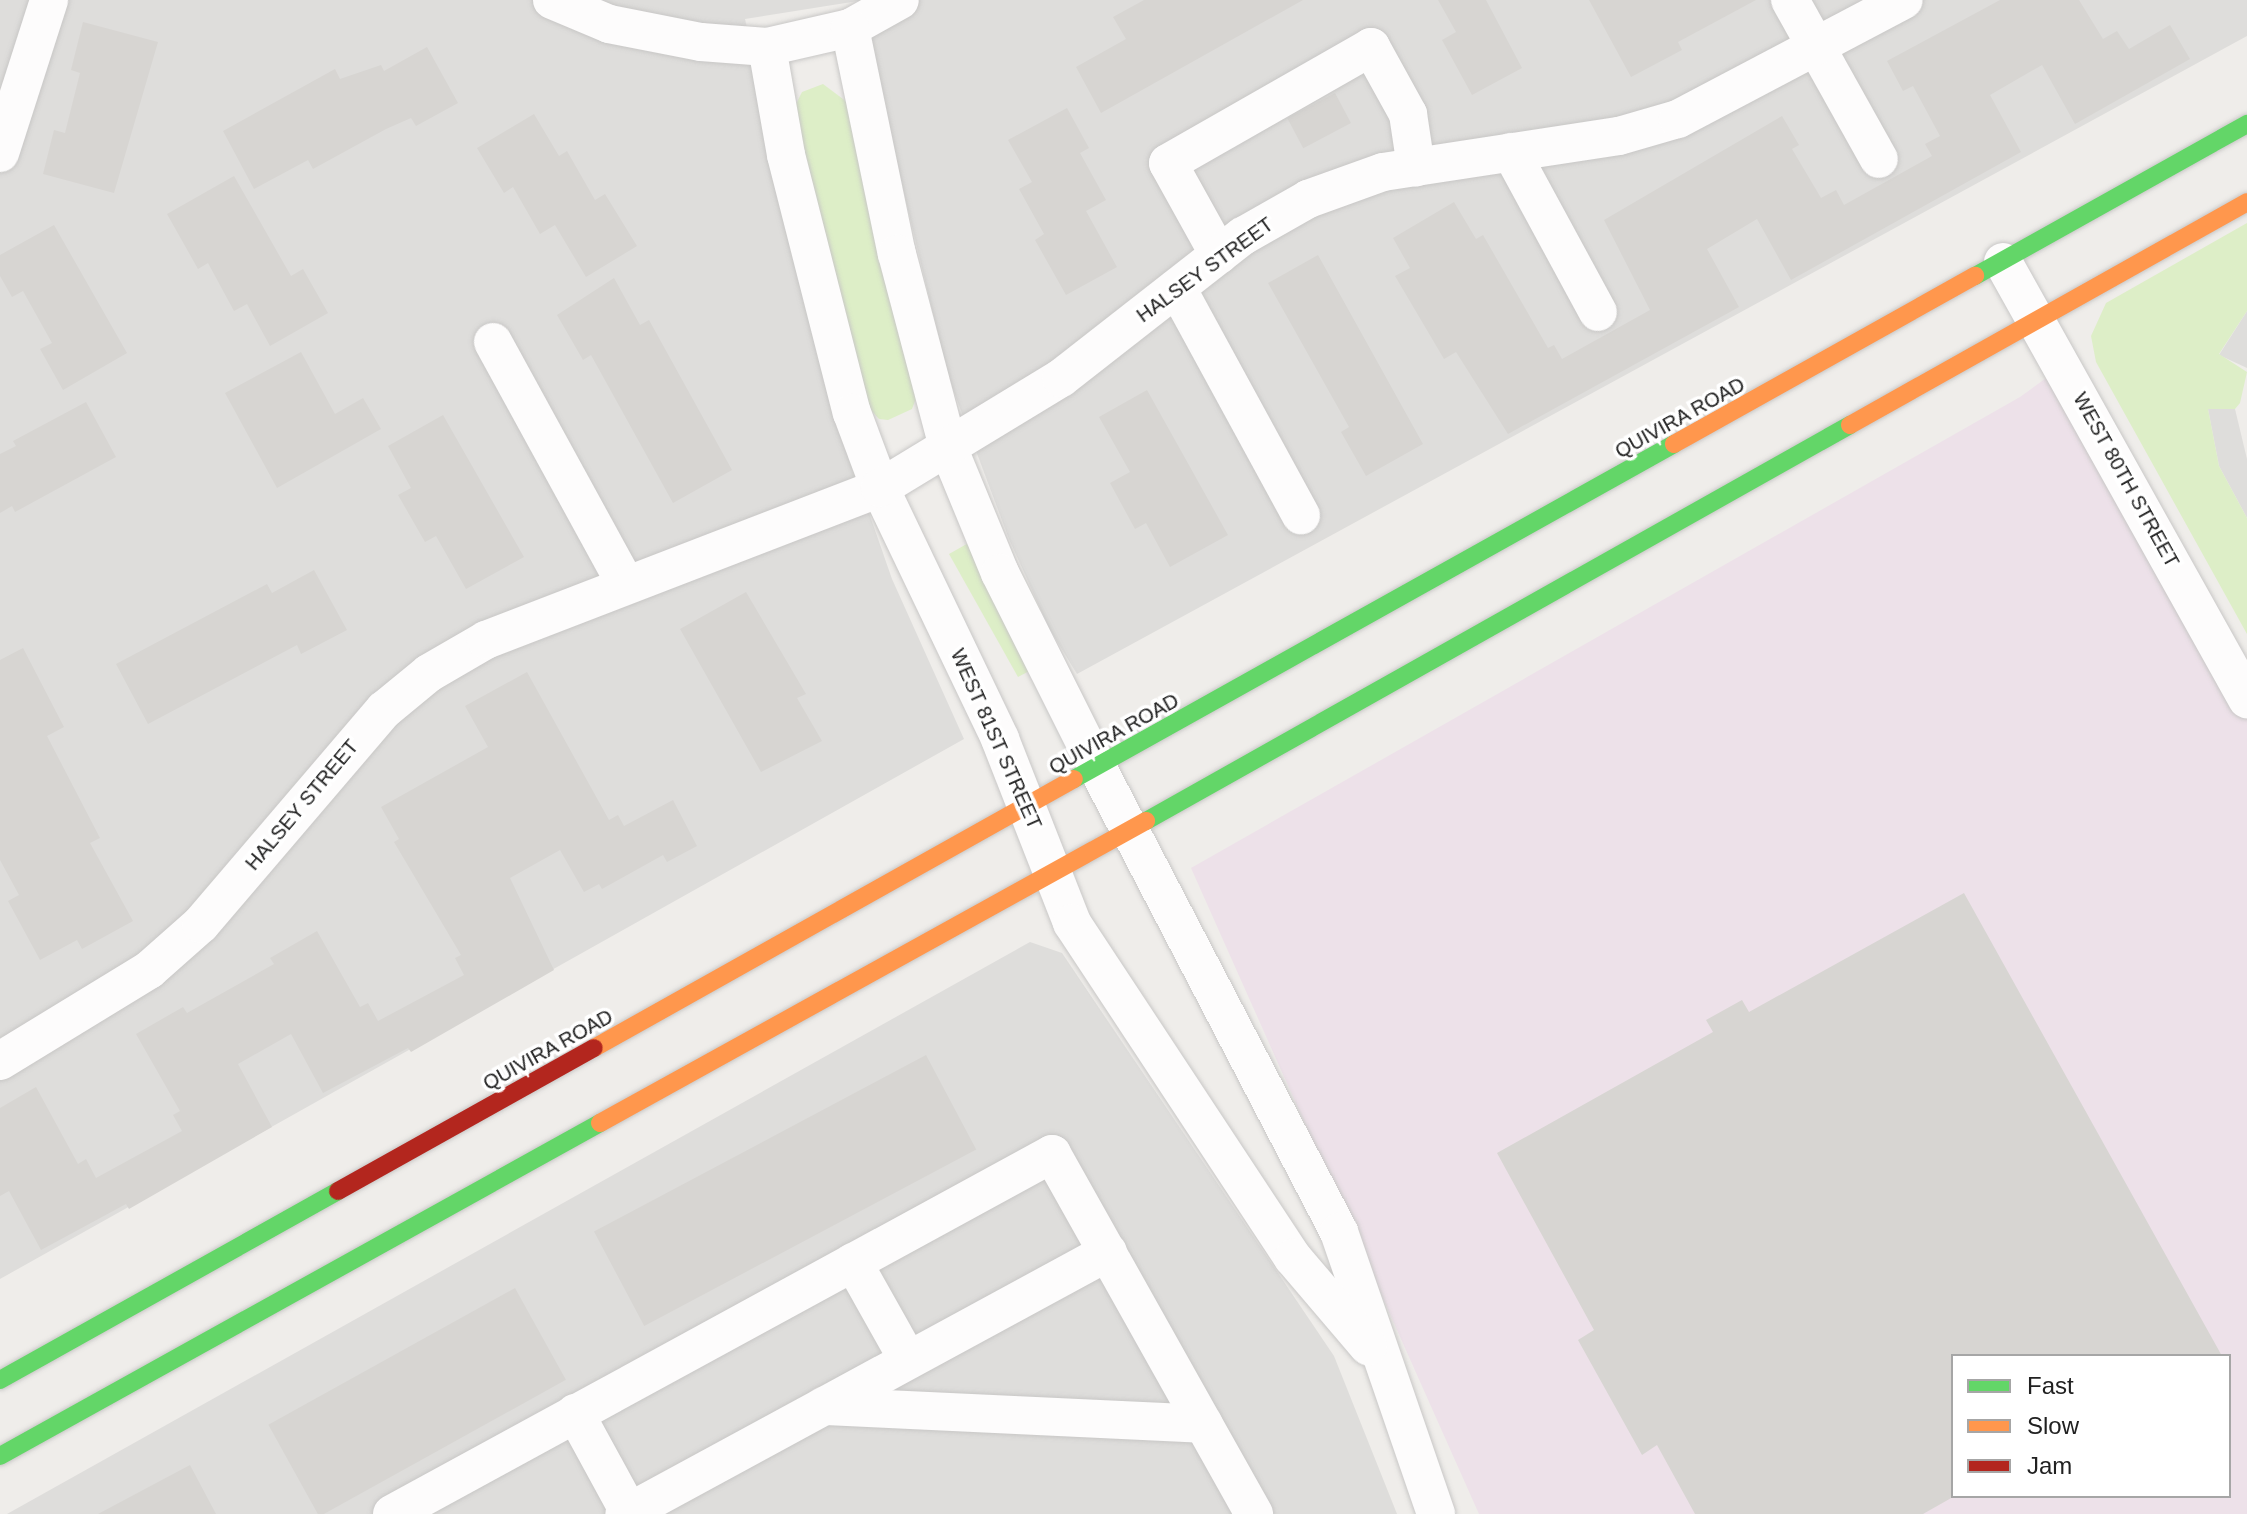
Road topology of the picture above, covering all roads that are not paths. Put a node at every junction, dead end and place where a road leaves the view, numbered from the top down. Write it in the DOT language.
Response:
graph roads {
  1 [pos="49,0"];
  2 [pos="552,0"];
  3 [pos="900,0"];
  4 [pos="1790,0"];
  5 [pos="1904,0"];
  6 [pos="850,28"];
  7 [pos="767,47"];
  8 [pos="1817,49"];
  9 [pos="2247,124"];
  10 [pos="1511,152"];
  11 [pos="0,153"];
  12 [pos="1879,159"];
  13 [pos="1416,167"];
  14 [pos="2247,202"];
  15 [pos="1219,255"];
  16 [pos="2003,262"];
  17 [pos="1177,288"];
  18 [pos="1598,312"];
  19 [pos="2037,319"];
  20 [pos="493,342"];
  21 [pos="948,447"];
  22 [pos="880,488"];
  23 [pos="1301,515"];
  24 [pos="625,583"];
  25 [pos="2247,699"];
  26 [pos="1098,769"];
  27 [pos="1026,808"];
  28 [pos="1129,830"];
  29 [pos="1055,870"];
  30 [pos="0,1061"];
  31 [pos="1108,1252"];
  32 [pos="853,1262"];
  33 [pos="113,1319"];
  34 [pos="111,1346"];
  35 [pos="1379,1358"];
  36 [pos="908,1360"];
  37 [pos="0,1380"];
  38 [pos="824,1406"];
  39 [pos="575,1413"];
  40 [pos="1204,1424"];
  41 [pos="0,1456"];
  42 [pos="627,1513"];
  43 [pos="392,1514"];
  44 [pos="668,1514"];
  45 [pos="1254,1514"];
  46 [pos="1436,1514"];
  1 -- 11 [label="street"];
  2 -- 7 [label="street"];
  3 -- 6 [label="street"];
  4 -- 8 [label="street"];
  5 -- 8 [label="street, HALSEY STREET"];
  6 -- 7 [label="street"];
  6 -- 21 [label="street, WEST 81ST STREET"];
  7 -- 22 [label="street, WEST 81ST STREET"];
  8 -- 10 [label="street, HALSEY STREET"];
  8 -- 12 [label="street"];
  9 -- 16 [label="main road, QUIVIRA ROAD"];
  10 -- 13 [label="street, HALSEY STREET"];
  10 -- 18 [label="street"];
  13 -- 15 [label="street, HALSEY STREET"];
  13 -- 15 [label="street"];
  14 -- 19 [label="main road"];
  15 -- 17 [label="street, HALSEY STREET"];
  16 -- 19 [label="street, WEST 80TH STREET"];
  16 -- 26 [label="main road, QUIVIRA ROAD"];
  17 -- 21 [label="street, HALSEY STREET"];
  17 -- 23 [label="street"];
  19 -- 25 [label="street, WEST 80TH STREET"];
  19 -- 28 [label="main road"];
  20 -- 24 [label="street"];
  21 -- 22 [label="street, HALSEY STREET"];
  21 -- 26 [label="street, WEST 81ST STREET"];
  22 -- 24 [label="street, HALSEY STREET"];
  22 -- 27 [label="street, WEST 81ST STREET"];
  24 -- 30 [label="street, HALSEY STREET"];
  26 -- 27 [label="main road, QUIVIRA ROAD"];
  26 -- 28 [label="street, WEST 81ST STREET"];
  27 -- 29 [label="street, WEST 81ST STREET"];
  27 -- 33 [label="main road, QUIVIRA ROAD"];
  28 -- 29 [label="main road"];
  28 -- 35 [label="street, WEST 81ST STREET"];
  29 -- 35 [label="street, WEST 81ST STREET"];
  29 -- 41 [label="main road"];
  31 -- 32 [label="street"];
  31 -- 36 [label="street"];
  31 -- 40 [label="street"];
  32 -- 36 [label="street"];
  32 -- 39 [label="street"];
  33 -- 34 [label="main road"];
  33 -- 37 [label="main road, QUIVIRA ROAD"];
  35 -- 46 [label="street, WEST 81ST STREET"];
  36 -- 38 [label="street"];
  38 -- 40 [label="street"];
  38 -- 42 [label="street"];
  39 -- 42 [label="street"];
  39 -- 43 [label="street"];
  40 -- 45 [label="street"];
  42 -- 44 [label="street"];
}
